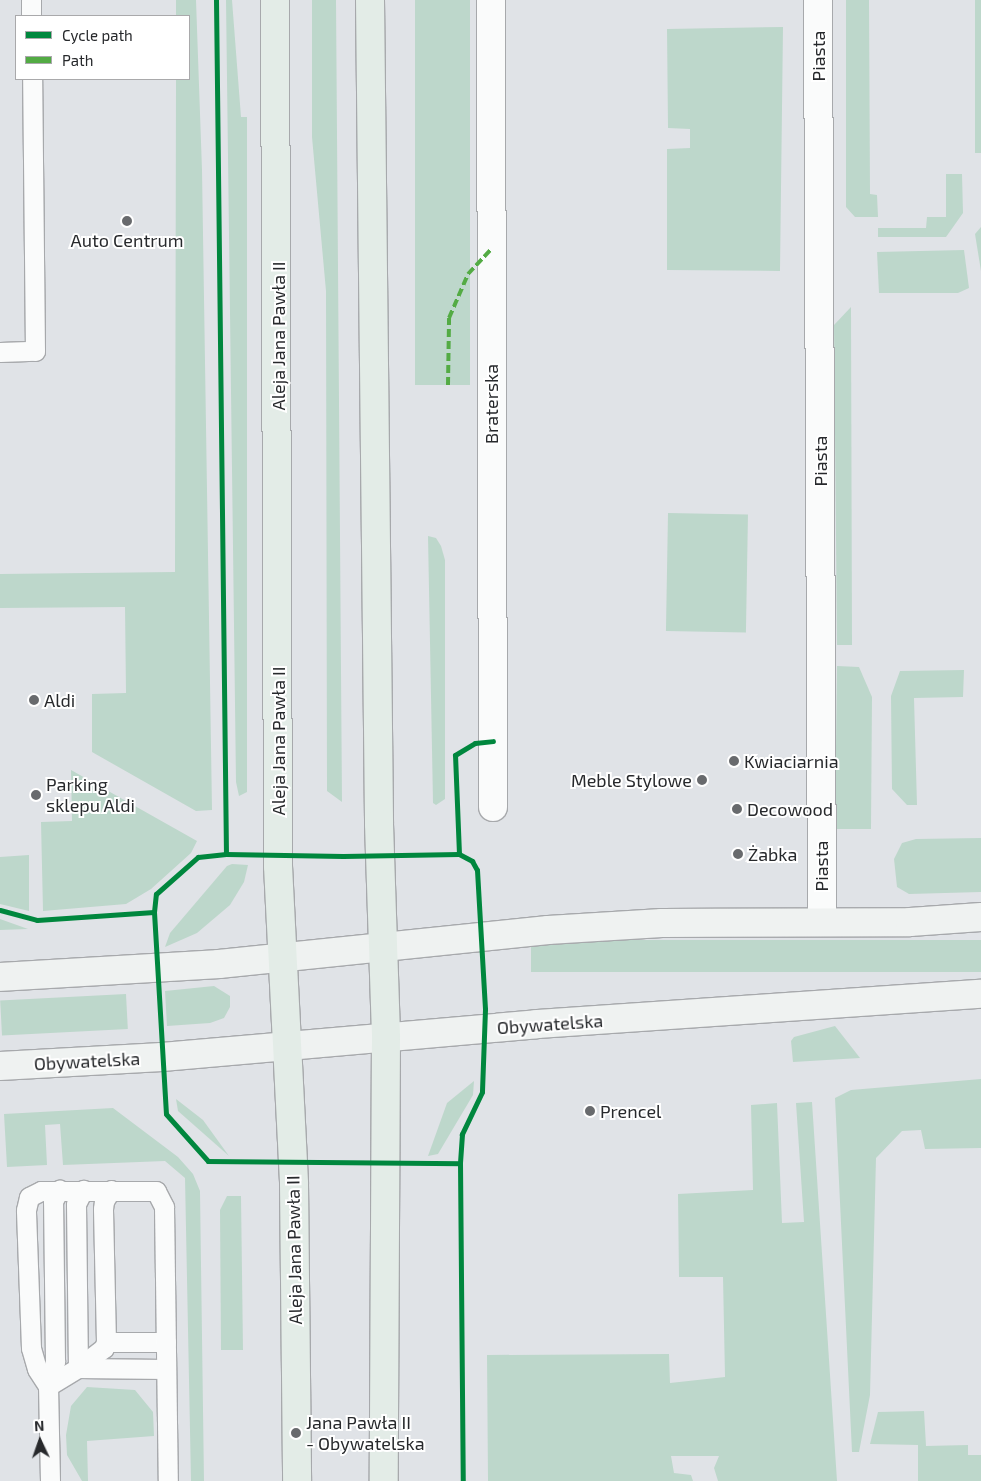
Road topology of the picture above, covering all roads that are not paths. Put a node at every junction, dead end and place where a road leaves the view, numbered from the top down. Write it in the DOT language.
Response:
graph roads {
  1 [pos="31,0"];
  2 [pos="275,0"];
  3 [pos="370,0"];
  4 [pos="490,0"];
  5 [pos="818,0"];
  6 [pos="31,15"];
  7 [pos="32,80"];
  8 [pos="0,352"];
  9 [pos="494,808"];
  10 [pos="981,917"];
  11 [pos="822,922"];
  12 [pos="382,945"];
  13 [pos="283,957"];
  14 [pos="0,977"];
  15 [pos="981,994"];
  16 [pos="386,1037"];
  17 [pos="287,1044"];
  18 [pos="0,1066"];
  19 [pos="59,1190"];
  20 [pos="83,1190"];
  21 [pos="111,1190"];
  22 [pos="106,1342"];
  23 [pos="166,1342"];
  24 [pos="78,1368"];
  25 [pos="166,1369"];
  26 [pos="48,1386"];
  27 [pos="50,1481"];
  28 [pos="168,1481"];
  29 [pos="297,1481"];
  30 [pos="384,1481"];
  1 -- 6 [label="lane"];
  2 -- 13 [label="main road, Aleja Jana Pawła II"];
  3 -- 12 [label="main road"];
  4 -- 9 [label="street, Braterska"];
  5 -- 11 [label="street, Piasta"];
  7 -- 8 [label="lane"];
  10 -- 11 [label="main road"];
  11 -- 12 [label="main road"];
  12 -- 13 [label="main road"];
  12 -- 16 [label="main road"];
  13 -- 14 [label="main road"];
  13 -- 17 [label="main road, Aleja Jana Pawła II"];
  15 -- 16 [label="main road, Obywatelska"];
  16 -- 17 [label="main road, Obywatelska"];
  16 -- 30 [label="main road"];
  17 -- 18 [label="main road, Obywatelska"];
  17 -- 29 [label="main road, Aleja Jana Pawła II"];
  19 -- 20 [label="lane"];
  19 -- 26 [label="lane"];
  19 -- 26 [label="lane"];
  20 -- 21 [label="lane"];
  20 -- 24 [label="lane"];
  21 -- 22 [label="lane"];
  21 -- 23 [label="lane"];
  22 -- 23 [label="lane"];
  22 -- 24 [label="lane"];
  23 -- 25 [label="lane"];
  24 -- 25 [label="lane"];
  24 -- 26 [label="lane"];
  25 -- 28 [label="lane"];
  26 -- 27 [label="lane"];
}
